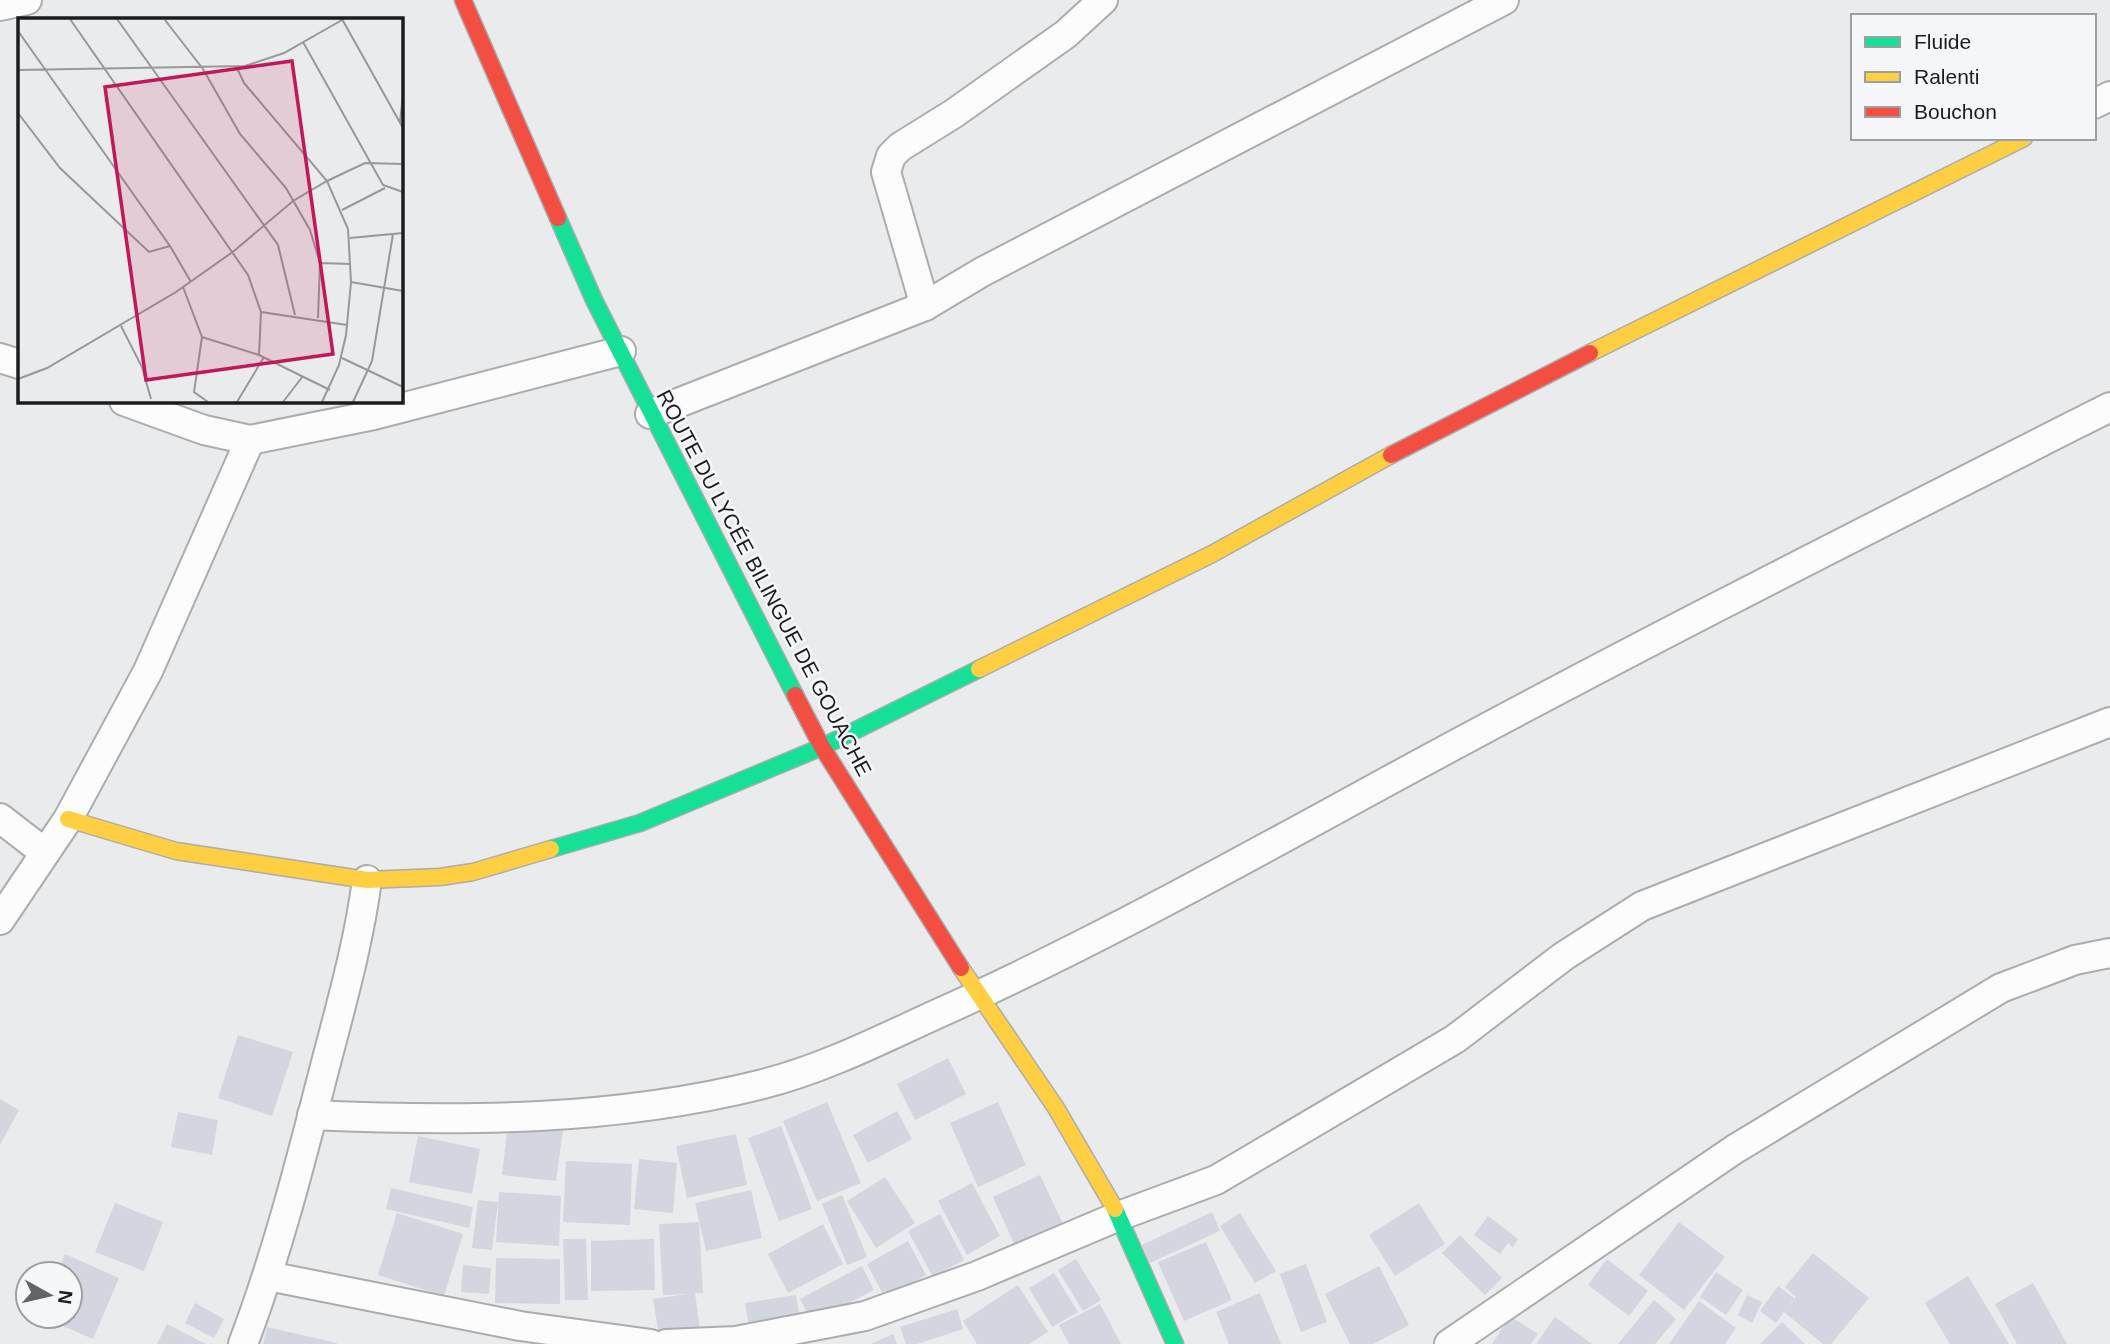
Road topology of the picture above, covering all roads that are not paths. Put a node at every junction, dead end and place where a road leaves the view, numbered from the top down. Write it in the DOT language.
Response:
graph roads {
  1 [pos="27,0"];
  2 [pos="463,0"];
  3 [pos="1103,0"];
  4 [pos="1504,0"];
  5 [pos="0,6"];
  6 [pos="2020,140"];
  7 [pos="925,306"];
  8 [pos="621,351"];
  9 [pos="0,358"];
  10 [pos="18,364"];
  11 [pos="127,402"];
  12 [pos="2110,407"];
  13 [pos="650,414"];
  14 [pos="250,440"];
  15 [pos="2110,722"];
  16 [pos="822,747"];
  17 [pos="0,818"];
  18 [pos="68,819"];
  19 [pos="44,852"];
  20 [pos="367,880"];
  21 [pos="0,920"];
  22 [pos="2110,954"];
  23 [pos="978,996"];
  24 [pos="312,1115"];
  25 [pos="1119,1216"];
  26 [pos="268,1276"];
  27 [pos="243,1344"];
  28 [pos="651,1344"];
  29 [pos="666,1344"];
  30 [pos="1175,1344"];
  31 [pos="1449,1344"];
  1 -- 5 [label="street"];
  2 -- 8 [label="street, ROUTE DU LYCÉE BILINGUE DE GOUACHE"];
  3 -- 7 [label="street"];
  4 -- 7 [label="street"];
  6 -- 16 [label="street"];
  7 -- 13 [label="street"];
  8 -- 13 [label="street, ROUTE DU LYCÉE BILINGUE DE GOUACHE"];
  8 -- 14 [label="street"];
  9 -- 10 [label="street"];
  11 -- 14 [label="street"];
  12 -- 23 [label="street"];
  13 -- 16 [label="street, ROUTE DU LYCÉE BILINGUE DE GOUACHE"];
  14 -- 18 [label="street"];
  15 -- 25 [label="street"];
  16 -- 20 [label="street"];
  16 -- 23 [label="street, ROUTE DU LYCÉE BILINGUE DE GOUACHE"];
  17 -- 19 [label="street"];
  18 -- 19 [label="street"];
  18 -- 20 [label="street"];
  19 -- 21 [label="street"];
  20 -- 24 [label="street"];
  22 -- 31 [label="street"];
  23 -- 24 [label="street"];
  23 -- 25 [label="street, ROUTE DU LYCÉE BILINGUE DE GOUACHE"];
  24 -- 26 [label="street"];
  25 -- 29 [label="street"];
  25 -- 30 [label="street, ROUTE DU LYCÉE BILINGUE DE GOUACHE"];
  26 -- 27 [label="street"];
  26 -- 28 [label="street"];
}
